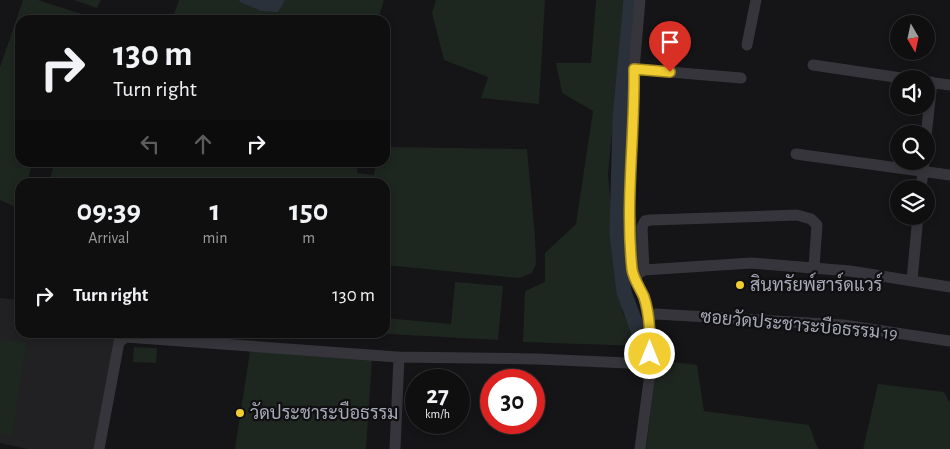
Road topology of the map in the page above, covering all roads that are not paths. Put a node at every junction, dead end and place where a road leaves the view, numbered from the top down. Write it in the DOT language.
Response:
graph roads {
  1 [pos="640,0"];
  2 [pos="756,0"];
  3 [pos="747,45"];
  4 [pos="813,64"];
  5 [pos="634,69"];
  6 [pos="890,76"];
  7 [pos="741,78"];
  8 [pos="935,83"];
  9 [pos="950,85"];
  10 [pos="796,154"];
  11 [pos="890,164"];
  12 [pos="933,170"];
  13 [pos="950,175"];
  14 [pos="917,225"];
  15 [pos="814,266"];
  16 [pos="639,273"];
  17 [pos="912,280"];
  18 [pos="950,287"];
  19 [pos="648,317"];
  20 [pos="125,338"];
  21 [pos="140,338"];
  22 [pos="950,341"];
  23 [pos="399,357"];
  24 [pos="650,369"];
  25 [pos="99,449"];
  26 [pos="395,449"];
  27 [pos="640,449"];
  1 -- 5 [label="street"];
  2 -- 3 [label="street"];
  4 -- 6 [label="street"];
  5 -- 7 [label="street"];
  5 -- 16 [label="street"];
  8 -- 9 [label="street"];
  10 -- 11 [label="street"];
  12 -- 13 [label="street"];
  14 -- 17 [label="street"];
  15 -- 16 [label="street"];
  15 -- 16 [label="street"];
  15 -- 17 [label="street"];
  16 -- 19 [label="street"];
  17 -- 18 [label="street"];
  19 -- 22 [label="street, ซอยวัดประชาระบือธรรม 19"];
  19 -- 24 [label="street"];
  20 -- 25 [label="street"];
  21 -- 23 [label="street"];
  23 -- 24 [label="street"];
  23 -- 26 [label="street"];
  24 -- 27 [label="street"];
}
